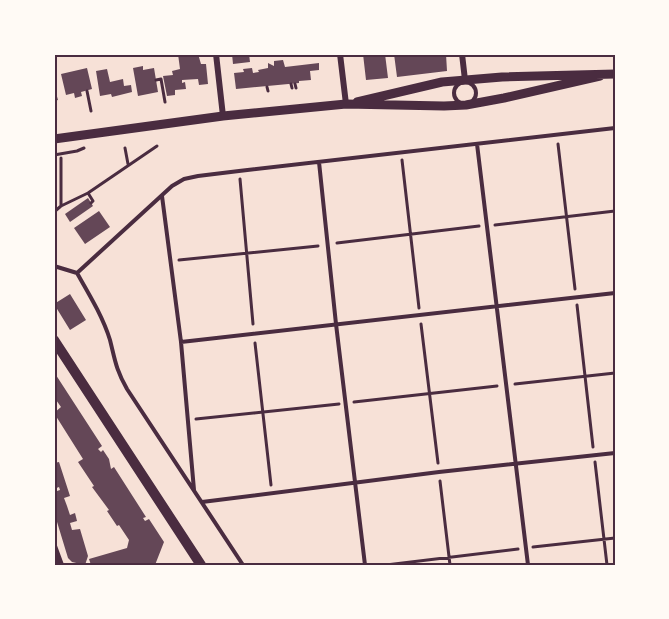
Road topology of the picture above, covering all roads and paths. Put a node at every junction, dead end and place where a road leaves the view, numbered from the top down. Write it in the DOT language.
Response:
graph roads {
  1 [pos="216,54"];
  2 [pos="340,54"];
  3 [pos="462,54"];
  4 [pos="615,74"];
  5 [pos="600,76"];
  6 [pos="156,80"];
  7 [pos="465,80"];
  8 [pos="87,91"];
  9 [pos="165,102"];
  10 [pos="346,104"];
  11 [pos="466,105"];
  12 [pos="91,111"];
  13 [pos="223,117"];
  14 [pos="615,128"];
  15 [pos="556,134"];
  16 [pos="54,139"];
  17 [pos="92,143"];
  18 [pos="477,144"];
  19 [pos="157,146"];
  20 [pos="125,148"];
  21 [pos="402,152"];
  22 [pos="54,155"];
  23 [pos="61,158"];
  24 [pos="319,162"];
  25 [pos="128,165"];
  26 [pos="88,193"];
  27 [pos="162,196"];
  28 [pos="91,203"];
  29 [pos="61,206"];
  30 [pos="615,211"];
  31 [pos="54,212"];
  32 [pos="567,216"];
  33 [pos="488,225"];
  34 [pos="410,234"];
  35 [pos="328,245"];
  36 [pos="171,261"];
  37 [pos="54,266"];
  38 [pos="77,273"];
  39 [pos="615,293"];
  40 [pos="576,297"];
  41 [pos="498,306"];
  42 [pos="420,315"];
  43 [pos="336,324"];
  44 [pos="54,340"];
  45 [pos="181,342"];
  46 [pos="615,373"];
  47 [pos="585,376"];
  48 [pos="508,385"];
  49 [pos="429,394"];
  50 [pos="346,403"];
  51 [pos="188,420"];
  52 [pos="615,453"];
  53 [pos="594,455"];
  54 [pos="517,463"];
  55 [pos="439,472"];
  56 [pos="356,483"];
  57 [pos="194,490"];
  58 [pos="201,502"];
  59 [pos="615,538"];
  60 [pos="604,539"];
  61 [pos="54,546"];
  62 [pos="526,548"];
  63 [pos="449,557"];
  64 [pos="61,565"];
  65 [pos="201,565"];
  66 [pos="243,565"];
  67 [pos="365,565"];
  68 [pos="386,565"];
  69 [pos="450,565"];
  70 [pos="528,565"];
  71 [pos="607,565"];
  1 -- 13 [label="street"];
  2 -- 10 [label="street"];
  3 -- 7 [label="street"];
  4 -- 5 [label="street"];
  5 -- 7 [label="street"];
  5 -- 11 [label="street"];
  6 -- 9 [label="path"];
  7 -- 10 [label="street"];
  7 -- 11 [label="lane"];
  7 -- 11 [label="lane"];
  8 -- 12 [label="path"];
  10 -- 11 [label="street"];
  10 -- 13 [label="street"];
  13 -- 16 [label="street"];
  14 -- 15 [label="lane"];
  15 -- 18 [label="lane"];
  15 -- 32 [label="path"];
  17 -- 22 [label="path"];
  18 -- 21 [label="lane"];
  18 -- 33 [label="lane"];
  19 -- 25 [label="path"];
  20 -- 25 [label="path"];
  21 -- 24 [label="lane"];
  21 -- 34 [label="path"];
  23 -- 29 [label="path"];
  24 -- 27 [label="lane"];
  24 -- 35 [label="lane"];
  25 -- 26 [label="path"];
  26 -- 28 [label="path"];
  26 -- 29 [label="path"];
  27 -- 36 [label="lane"];
  27 -- 38 [label="lane"];
  29 -- 31 [label="path"];
  30 -- 32 [label="path"];
  32 -- 33 [label="path"];
  32 -- 40 [label="path"];
  33 -- 34 [label="path"];
  33 -- 41 [label="lane"];
  34 -- 35 [label="path"];
  34 -- 42 [label="path"];
  35 -- 36 [label="path"];
  35 -- 43 [label="lane"];
  36 -- 45 [label="lane"];
  37 -- 38 [label="lane"];
  38 -- 57 [label="lane"];
  39 -- 40 [label="lane"];
  40 -- 41 [label="lane"];
  40 -- 47 [label="path"];
  41 -- 42 [label="lane"];
  41 -- 48 [label="lane"];
  42 -- 43 [label="lane"];
  42 -- 49 [label="path"];
  43 -- 45 [label="lane"];
  43 -- 50 [label="lane"];
  44 -- 65 [label="main road"];
  45 -- 51 [label="lane"];
  46 -- 47 [label="path"];
  47 -- 48 [label="path"];
  47 -- 53 [label="path"];
  48 -- 49 [label="path"];
  48 -- 54 [label="lane"];
  49 -- 50 [label="path"];
  49 -- 55 [label="path"];
  50 -- 51 [label="path"];
  50 -- 56 [label="lane"];
  51 -- 57 [label="lane"];
  52 -- 53 [label="lane"];
  53 -- 54 [label="lane"];
  53 -- 60 [label="path"];
  54 -- 55 [label="lane"];
  54 -- 62 [label="lane"];
  55 -- 56 [label="lane"];
  55 -- 63 [label="path"];
  56 -- 58 [label="lane"];
  56 -- 67 [label="lane"];
  57 -- 58 [label="lane"];
  58 -- 66 [label="lane"];
  59 -- 60 [label="path"];
  60 -- 62 [label="path"];
  60 -- 71 [label="path"];
  61 -- 64 [label="street"];
  62 -- 63 [label="path"];
  62 -- 70 [label="lane"];
  63 -- 68 [label="path"];
  63 -- 69 [label="path"];
}
